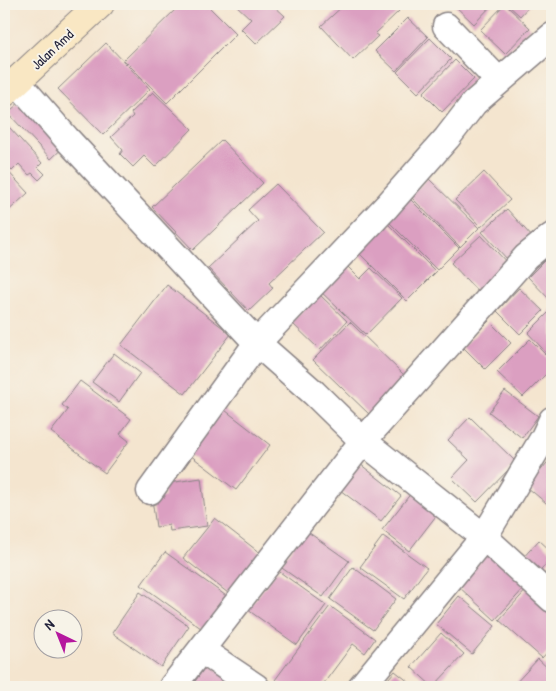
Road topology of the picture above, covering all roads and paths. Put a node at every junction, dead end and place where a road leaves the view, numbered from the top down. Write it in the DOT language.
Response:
graph roads {
  1 [pos="100,4"];
  2 [pos="446,26"];
  3 [pos="552,36"];
  4 [pos="499,81"];
  5 [pos="10,88"];
  6 [pos="552,236"];
  7 [pos="257,343"];
  8 [pos="552,420"];
  9 [pos="363,441"];
  10 [pos="150,491"];
  11 [pos="484,537"];
  12 [pos="552,598"];
  13 [pos="201,650"];
  14 [pos="172,687"];
  15 [pos="256,687"];
  16 [pos="361,687"];
  1 -- 5 [label="street, Jalan Amd"];
  2 -- 4 [label="street"];
  3 -- 4 [label="street"];
  4 -- 7 [label="street"];
  5 -- 7 [label="street"];
  6 -- 9 [label="street"];
  7 -- 9 [label="street"];
  7 -- 10 [label="street"];
  8 -- 11 [label="street"];
  9 -- 11 [label="street"];
  9 -- 13 [label="street"];
  11 -- 12 [label="street"];
  11 -- 16 [label="street"];
  13 -- 14 [label="street"];
  13 -- 15 [label="street"];
}
